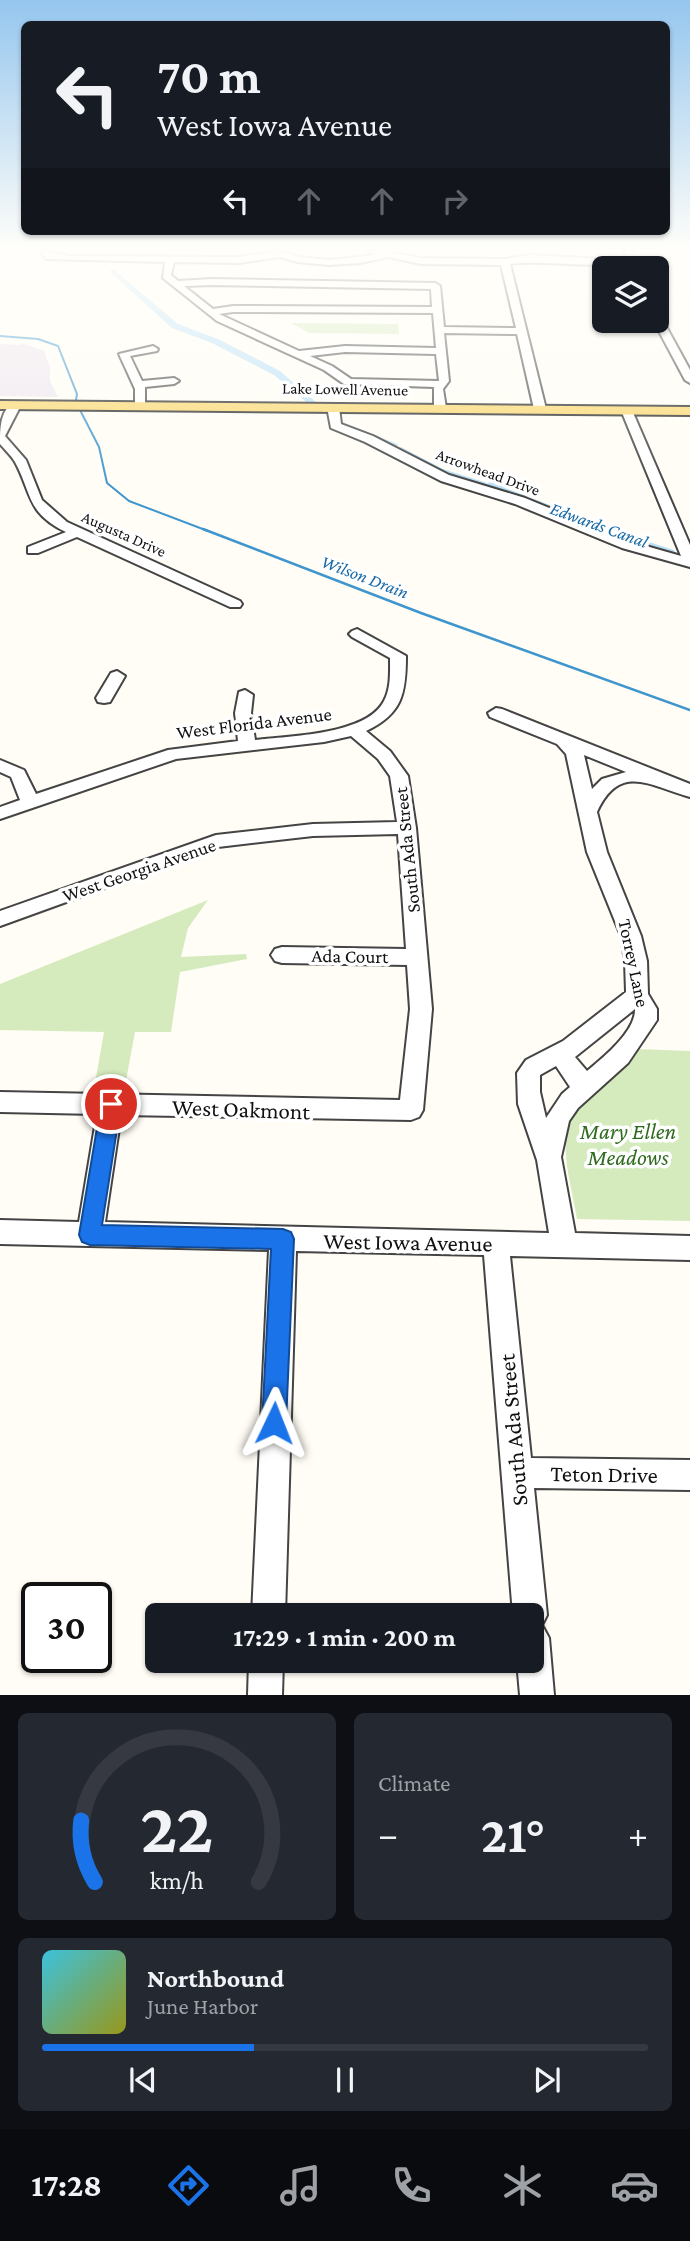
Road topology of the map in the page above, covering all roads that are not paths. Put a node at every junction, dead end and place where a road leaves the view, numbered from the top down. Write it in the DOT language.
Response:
graph roads {
  1 [pos="248,330"];
  2 [pos="440,330"];
  3 [pos="448,330"];
  4 [pos="521,331"];
  5 [pos="665,333"];
  6 [pos="153,349"];
  7 [pos="440,351"];
  8 [pos="300,354"];
  9 [pos="690,380"];
  10 [pos="174,381"];
  11 [pos="442,384"];
  12 [pos="137,385"];
  13 [pos="7,405"];
  14 [pos="131,405"];
  15 [pos="333,407"];
  16 [pos="440,408"];
  17 [pos="540,409"];
  18 [pos="627,410"];
  19 [pos="690,411"];
  20 [pos="0,436"];
  21 [pos="75,533"];
  22 [pos="33,550"];
  23 [pos="690,562"];
  24 [pos="235,604"];
  25 [pos="356,634"];
  26 [pos="117,676"];
  27 [pos="245,695"];
  28 [pos="104,698"];
  29 [pos="496,713"];
  30 [pos="354,730"];
  31 [pos="564,740"];
  32 [pos="247,745"];
  33 [pos="0,765"];
  34 [pos="670,782"];
  35 [pos="690,790"];
  36 [pos="31,803"];
  37 [pos="0,813"];
  38 [pos="587,814"];
  39 [pos="407,828"];
  40 [pos="0,919"];
  41 [pos="282,955"];
  42 [pos="417,957"];
  43 [pos="637,995"];
  44 [pos="560,1055"];
  45 [pos="414,1082"];
  46 [pos="583,1090"];
  47 [pos="0,1102"];
  48 [pos="111,1104"];
  49 [pos="549,1157"];
  50 [pos="0,1232"];
  51 [pos="90,1235"];
  52 [pos="283,1239"];
  53 [pos="496,1244"];
  54 [pos="564,1245"];
  55 [pos="690,1248"];
  56 [pos="518,1474"];
  57 [pos="690,1475"];
  58 [pos="268,1603"];
  59 [pos="529,1603"];
  60 [pos="266,1673"];
  61 [pos="535,1673"];
  62 [pos="265,1695"];
  63 [pos="537,1695"];
  1 -- 8 [label="street"];
  2 -- 7 [label="street"];
  3 -- 4 [label="street"];
  4 -- 17 [label="street"];
  5 -- 9 [label="street"];
  6 -- 12 [label="street"];
  7 -- 8 [label="street"];
  7 -- 11 [label="street"];
  8 -- 11 [label="street"];
  10 -- 12 [label="street"];
  11 -- 16 [label="street"];
  12 -- 14 [label="street"];
  13 -- 14 [label="main road, Lake Lowell Avenue"];
  13 -- 20 [label="street, Augusta Drive"];
  14 -- 15 [label="main road, Lake Lowell Avenue"];
  15 -- 16 [label="main road, Lake Lowell Avenue"];
  15 -- 23 [label="street, Arrowhead Drive"];
  16 -- 17 [label="main road, Lake Lowell Avenue"];
  17 -- 18 [label="main road, Lake Lowell Avenue"];
  18 -- 19 [label="main road, Lake Lowell Avenue"];
  18 -- 23 [label="street"];
  20 -- 21 [label="street, Augusta Drive"];
  21 -- 22 [label="street"];
  21 -- 24 [label="street, Augusta Drive"];
  25 -- 30 [label="street"];
  26 -- 28 [label="street"];
  27 -- 32 [label="street"];
  29 -- 31 [label="street"];
  30 -- 32 [label="street, West Florida Avenue"];
  30 -- 39 [label="street, South Ada Street"];
  31 -- 34 [label="street"];
  31 -- 38 [label="street, Torrey Lane"];
  32 -- 36 [label="street, West Florida Avenue"];
  33 -- 36 [label="street"];
  34 -- 35 [label="street"];
  34 -- 38 [label="street"];
  36 -- 37 [label="street, West Florida Avenue"];
  38 -- 43 [label="street, Torrey Lane"];
  39 -- 40 [label="street, West Georgia Avenue"];
  39 -- 42 [label="street, South Ada Street"];
  41 -- 42 [label="street, Ada Court"];
  42 -- 45 [label="street, South Ada Street"];
  43 -- 44 [label="street"];
  43 -- 46 [label="street, Torrey Lane"];
  44 -- 46 [label="street"];
  44 -- 49 [label="street"];
  45 -- 48 [label="street, West Oakmont"];
  46 -- 49 [label="street, Torrey Lane"];
  47 -- 48 [label="street, West Oakmont"];
  48 -- 51 [label="street"];
  49 -- 54 [label="street, Torrey Lane"];
  50 -- 51 [label="street, West Iowa Avenue"];
  51 -- 52 [label="street, West Iowa Avenue"];
  52 -- 53 [label="street, West Iowa Avenue"];
  52 -- 58 [label="street"];
  53 -- 54 [label="street, West Iowa Avenue"];
  53 -- 56 [label="street, South Ada Street"];
  54 -- 55 [label="street, West Iowa Avenue"];
  56 -- 57 [label="street, Teton Drive"];
  56 -- 59 [label="street, South Ada Street"];
  60 -- 62 [label="street"];
  61 -- 63 [label="street"];
}
